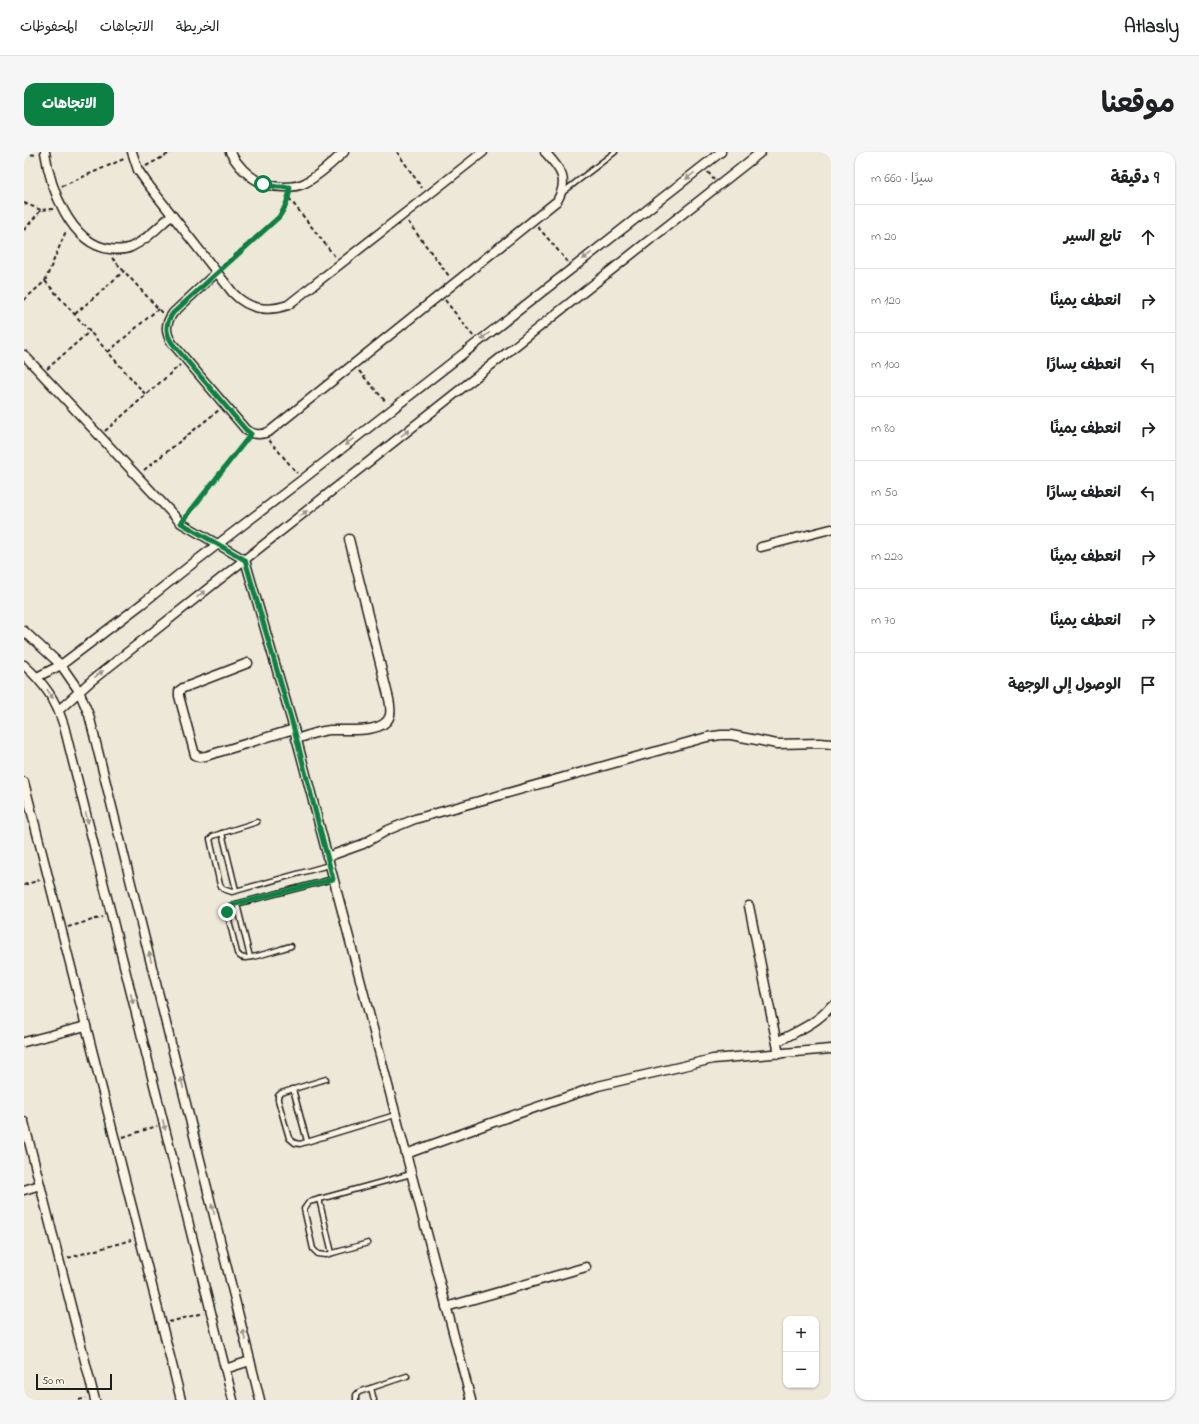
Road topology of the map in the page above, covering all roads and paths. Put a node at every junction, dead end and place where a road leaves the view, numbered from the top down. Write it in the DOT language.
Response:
graph roads {
  1 [pos="172,152"];
  2 [pos="230,152"];
  3 [pos="344,152"];
  4 [pos="397,152"];
  5 [pos="483,152"];
  6 [pos="546,152"];
  7 [pos="615,152"];
  8 [pos="720,152"];
  9 [pos="761,152"];
  10 [pos="24,154"];
  11 [pos="45,154"];
  12 [pos="133,154"];
  13 [pos="703,166"];
  14 [pos="138,170"];
  15 [pos="719,185"];
  16 [pos="290,187"];
  17 [pos="54,189"];
  18 [pos="562,194"];
  19 [pos="428,196"];
  20 [pos="289,198"];
  21 [pos="24,203"];
  22 [pos="63,208"];
  23 [pos="41,210"];
  24 [pos="172,215"];
  25 [pos="402,215"];
  26 [pos="70,221"];
  27 [pos="534,221"];
  28 [pos="24,230"];
  29 [pos="103,248"];
  30 [pos="341,263"];
  31 [pos="572,268"];
  32 [pos="124,271"];
  33 [pos="217,272"];
  34 [pos="45,280"];
  35 [pos="455,283"];
  36 [pos="440,295"];
  37 [pos="24,300"];
  38 [pos="158,309"];
  39 [pos="74,314"];
  40 [pos="168,320"];
  41 [pos="90,331"];
  42 [pos="477,342"];
  43 [pos="108,352"];
  44 [pos="24,355"];
  45 [pos="186,359"];
  46 [pos="353,364"];
  47 [pos="42,374"];
  48 [pos="146,395"];
  49 [pos="225,406"];
  50 [pos="392,409"];
  51 [pos="251,434"];
  52 [pos="264,434"];
  53 [pos="99,435"];
  54 [pos="137,476"];
  55 [pos="302,479"];
  56 [pos="181,523"];
  57 [pos="831,529"];
  58 [pos="349,539"];
  59 [pos="218,543"];
  60 [pos="761,547"];
  61 [pos="245,560"];
  62 [pos="24,631"];
  63 [pos="248,663"];
  64 [pos="24,665"];
  65 [pos="61,665"];
  66 [pos="37,677"];
  67 [pos="79,691"];
  68 [pos="59,710"];
  69 [pos="294,729"];
  70 [pos="296,739"];
  71 [pos="831,744"];
  72 [pos="24,782"];
  73 [pos="257,822"];
  74 [pos="222,833"];
  75 [pos="328,861"];
  76 [pos="48,877"];
  77 [pos="333,879"];
  78 [pos="24,884"];
  79 [pos="236,890"];
  80 [pos="237,904"];
  81 [pos="749,906"];
  82 [pos="111,914"];
  83 [pos="62,929"];
  84 [pos="291,946"];
  85 [pos="250,957"];
  86 [pos="831,1006"];
  87 [pos="86,1026"];
  88 [pos="24,1042"];
  89 [pos="777,1042"];
  90 [pos="831,1048"];
  91 [pos="779,1054"];
  92 [pos="326,1079"];
  93 [pos="293,1090"];
  94 [pos="396,1115"];
  95 [pos="24,1122"];
  96 [pos="164,1124"];
  97 [pos="115,1139"];
  98 [pos="307,1141"];
  99 [pos="406,1154"];
  100 [pos="411,1174"];
  101 [pos="40,1185"];
  102 [pos="24,1190"];
  103 [pos="319,1199"];
  104 [pos="140,1237"];
  105 [pos="368,1243"];
  106 [pos="332,1253"];
  107 [pos="59,1261"];
  108 [pos="586,1267"];
  109 [pos="446,1307"];
  110 [pos="210,1311"];
  111 [pos="162,1324"];
  112 [pos="250,1361"];
  113 [pos="225,1369"];
  114 [pos="407,1376"];
  115 [pos="371,1388"];
  116 [pos="95,1400"];
  117 [pos="181,1400"];
  118 [pos="233,1400"];
  119 [pos="260,1400"];
  120 [pos="356,1400"];
  121 [pos="374,1400"];
  122 [pos="471,1400"];
  1 -- 14 [label="path"];
  2 -- 16 [label="street"];
  3 -- 16 [label="street"];
  4 -- 19 [label="path"];
  5 -- 19 [label="street"];
  6 -- 18 [label="street"];
  7 -- 18 [label="lane"];
  8 -- 13 [label="street"];
  9 -- 15 [label="street"];
  10 -- 11 [label="path"];
  11 -- 17 [label="street"];
  12 -- 14 [label="street"];
  12 -- 17 [label="path"];
  13 -- 15 [label="path"];
  13 -- 31 [label="street, one-way"];
  14 -- 24 [label="street"];
  61 -- 15 [label="street, one-way"];
  16 -- 20 [label="path"];
  17 -- 22 [label="street"];
  18 -- 27 [label="street"];
  19 -- 25 [label="street"];
  20 -- 30 [label="path"];
  20 -- 33 [label="path"];
  21 -- 23 [label="path"];
  22 -- 23 [label="path"];
  22 -- 26 [label="street"];
  23 -- 28 [label="path"];
  24 -- 29 [label="street"];
  24 -- 33 [label="street"];
  25 -- 30 [label="street"];
  25 -- 35 [label="path"];
  26 -- 29 [label="street"];
  26 -- 34 [label="path"];
  27 -- 31 [label="path"];
  27 -- 35 [label="street"];
  29 -- 32 [label="path"];
  30 -- 33 [label="street"];
  31 -- 42 [label="street, one-way"];
  32 -- 38 [label="path"];
  32 -- 39 [label="path"];
  33 -- 40 [label="street"];
  34 -- 37 [label="path"];
  34 -- 39 [label="path"];
  35 -- 36 [label="street"];
  36 -- 42 [label="path"];
  36 -- 46 [label="street"];
  38 -- 40 [label="path"];
  38 -- 43 [label="path"];
  39 -- 41 [label="path"];
  40 -- 45 [label="street"];
  41 -- 43 [label="path"];
  41 -- 47 [label="path"];
  42 -- 50 [label="street"];
  43 -- 48 [label="path"];
  44 -- 47 [label="street"];
  45 -- 48 [label="path"];
  45 -- 49 [label="street"];
  46 -- 50 [label="path"];
  46 -- 52 [label="street"];
  47 -- 53 [label="street"];
  48 -- 53 [label="path"];
  49 -- 51 [label="street"];
  49 -- 54 [label="path"];
  50 -- 55 [label="street, one-way"];
  51 -- 52 [label="street"];
  51 -- 56 [label="path"];
  52 -- 55 [label="path"];
  53 -- 54 [label="street"];
  54 -- 56 [label="street"];
  55 -- 59 [label="street"];
  56 -- 59 [label="street"];
  57 -- 60 [label="street"];
  58 -- 70 [label="street"];
  59 -- 61 [label="street"];
  59 -- 65 [label="street"];
  67 -- 61 [label="street, one-way"];
  61 -- 69 [label="street"];
  62 -- 65 [label="street"];
  63 -- 69 [label="street"];
  64 -- 66 [label="street"];
  65 -- 66 [label="street"];
  65 -- 67 [label="street"];
  66 -- 68 [label="street, one-way"];
  67 -- 68 [label="street"];
  112 -- 67 [label="street, one-way"];
  68 -- 82 [label="street, one-way"];
  69 -- 70 [label="street"];
  70 -- 75 [label="street"];
  71 -- 75 [label="street"];
  72 -- 76 [label="street"];
  73 -- 74 [label="lane"];
  74 -- 79 [label="lane"];
  74 -- 79 [label="lane"];
  75 -- 77 [label="street"];
  75 -- 79 [label="lane"];
  76 -- 78 [label="path"];
  76 -- 83 [label="street"];
  77 -- 80 [label="lane"];
  77 -- 94 [label="street"];
  80 -- 85 [label="lane"];
  80 -- 85 [label="lane"];
  81 -- 89 [label="street"];
  82 -- 83 [label="path"];
  82 -- 96 [label="street, one-way"];
  83 -- 87 [label="street"];
  84 -- 85 [label="lane"];
  86 -- 89 [label="street"];
  87 -- 88 [label="street"];
  87 -- 97 [label="street"];
  89 -- 91 [label="street"];
  90 -- 91 [label="street"];
  91 -- 99 [label="street"];
  92 -- 93 [label="lane"];
  93 -- 98 [label="lane"];
  93 -- 98 [label="lane"];
  94 -- 98 [label="lane"];
  94 -- 99 [label="street"];
  95 -- 101 [label="street"];
  96 -- 97 [label="path"];
  96 -- 110 [label="street, one-way"];
  97 -- 104 [label="street"];
  99 -- 100 [label="street"];
  100 -- 103 [label="lane"];
  100 -- 109 [label="street"];
  101 -- 102 [label="street"];
  101 -- 107 [label="street"];
  103 -- 106 [label="lane"];
  103 -- 106 [label="lane"];
  104 -- 107 [label="path"];
  104 -- 111 [label="street"];
  105 -- 106 [label="lane"];
  107 -- 116 [label="street"];
  108 -- 109 [label="street"];
  109 -- 122 [label="street"];
  110 -- 111 [label="path"];
  110 -- 113 [label="street"];
  111 -- 117 [label="street"];
  112 -- 113 [label="street"];
  112 -- 119 [label="street"];
  113 -- 118 [label="street"];
  114 -- 115 [label="lane"];
  115 -- 120 [label="lane"];
  115 -- 121 [label="lane"];
}
